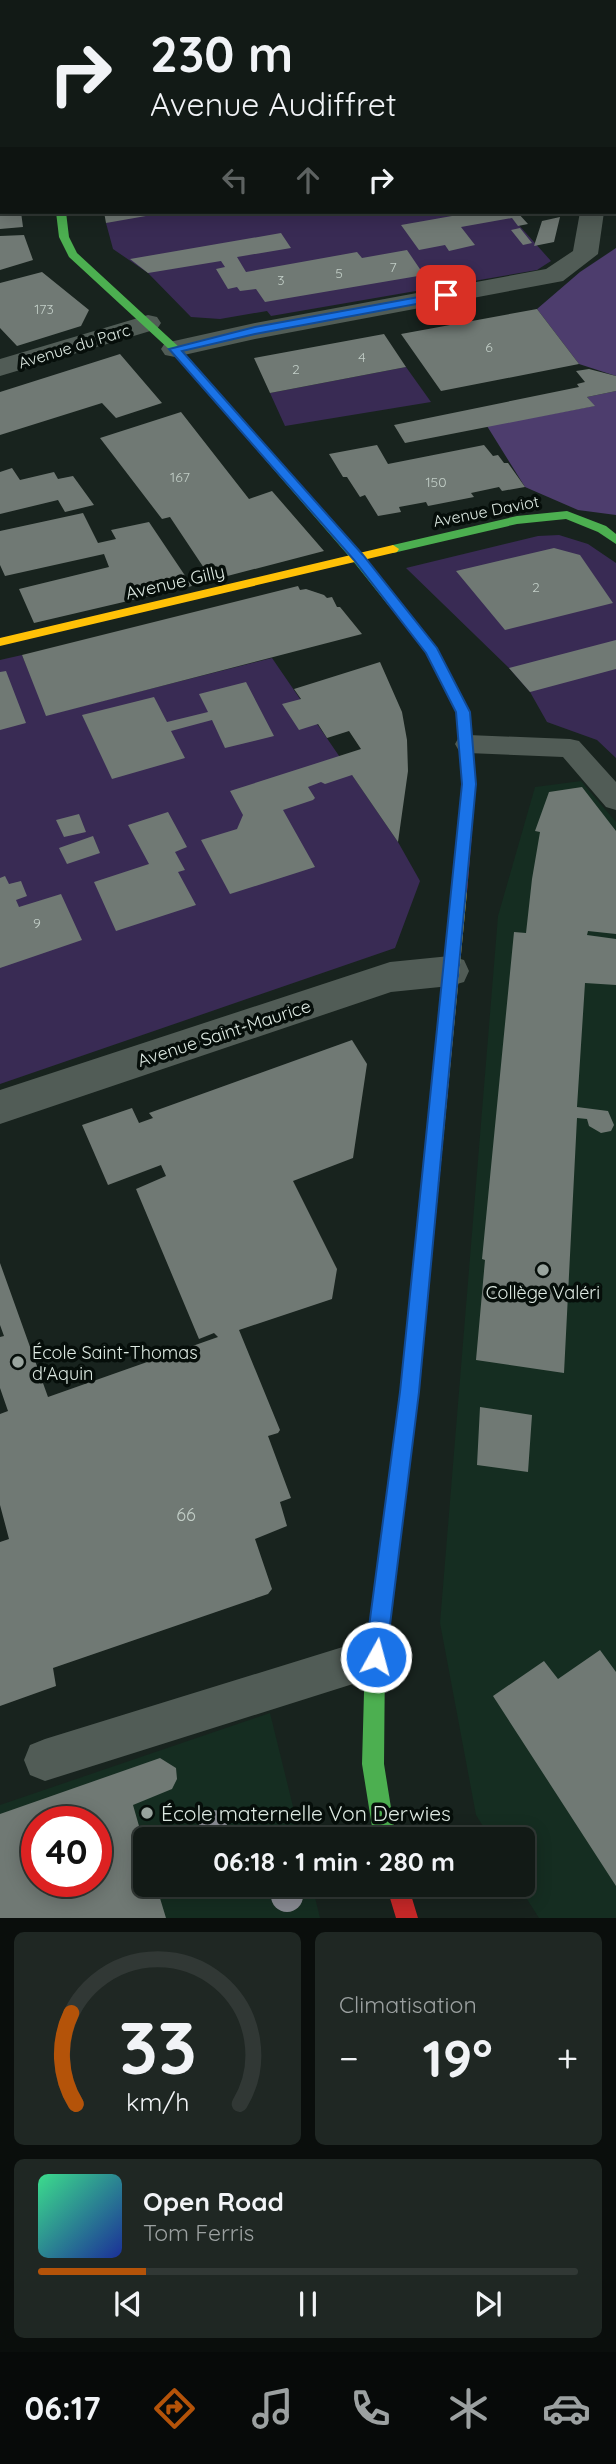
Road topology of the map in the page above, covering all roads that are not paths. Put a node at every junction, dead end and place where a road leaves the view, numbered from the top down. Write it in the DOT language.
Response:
graph roads {
  1 [pos="61,214"];
  2 [pos="592,214"];
  3 [pos="148,323"];
  4 [pos="175,349"];
  5 [pos="0,368"];
  6 [pos="616,540"];
  7 [pos="358,558"];
  8 [pos="0,642"];
  9 [pos="468,744"];
  10 [pos="616,800"];
  11 [pos="450,971"];
  12 [pos="0,1107"];
  13 [pos="376,1657"];
  14 [pos="45,1760"];
  15 [pos="383,1827"];
  16 [pos="401,1897"];
  17 [pos="407,1918"];
  1 -- 3 [label="street"];
  2 -- 4 [label="street"];
  3 -- 4 [label="street"];
  3 -- 5 [label="street, Avenue du Parc"];
  4 -- 7 [label="street"];
  6 -- 7 [label="street, Avenue Daviot"];
  7 -- 8 [label="street, Avenue Gilly"];
  7 -- 9 [label="street"];
  9 -- 10 [label="lane"];
  9 -- 11 [label="street"];
  11 -- 12 [label="street, Avenue Saint-Maurice"];
  11 -- 13 [label="street"];
  13 -- 14 [label="lane"];
  13 -- 15 [label="street"];
  16 -- 17 [label="street"];
}
